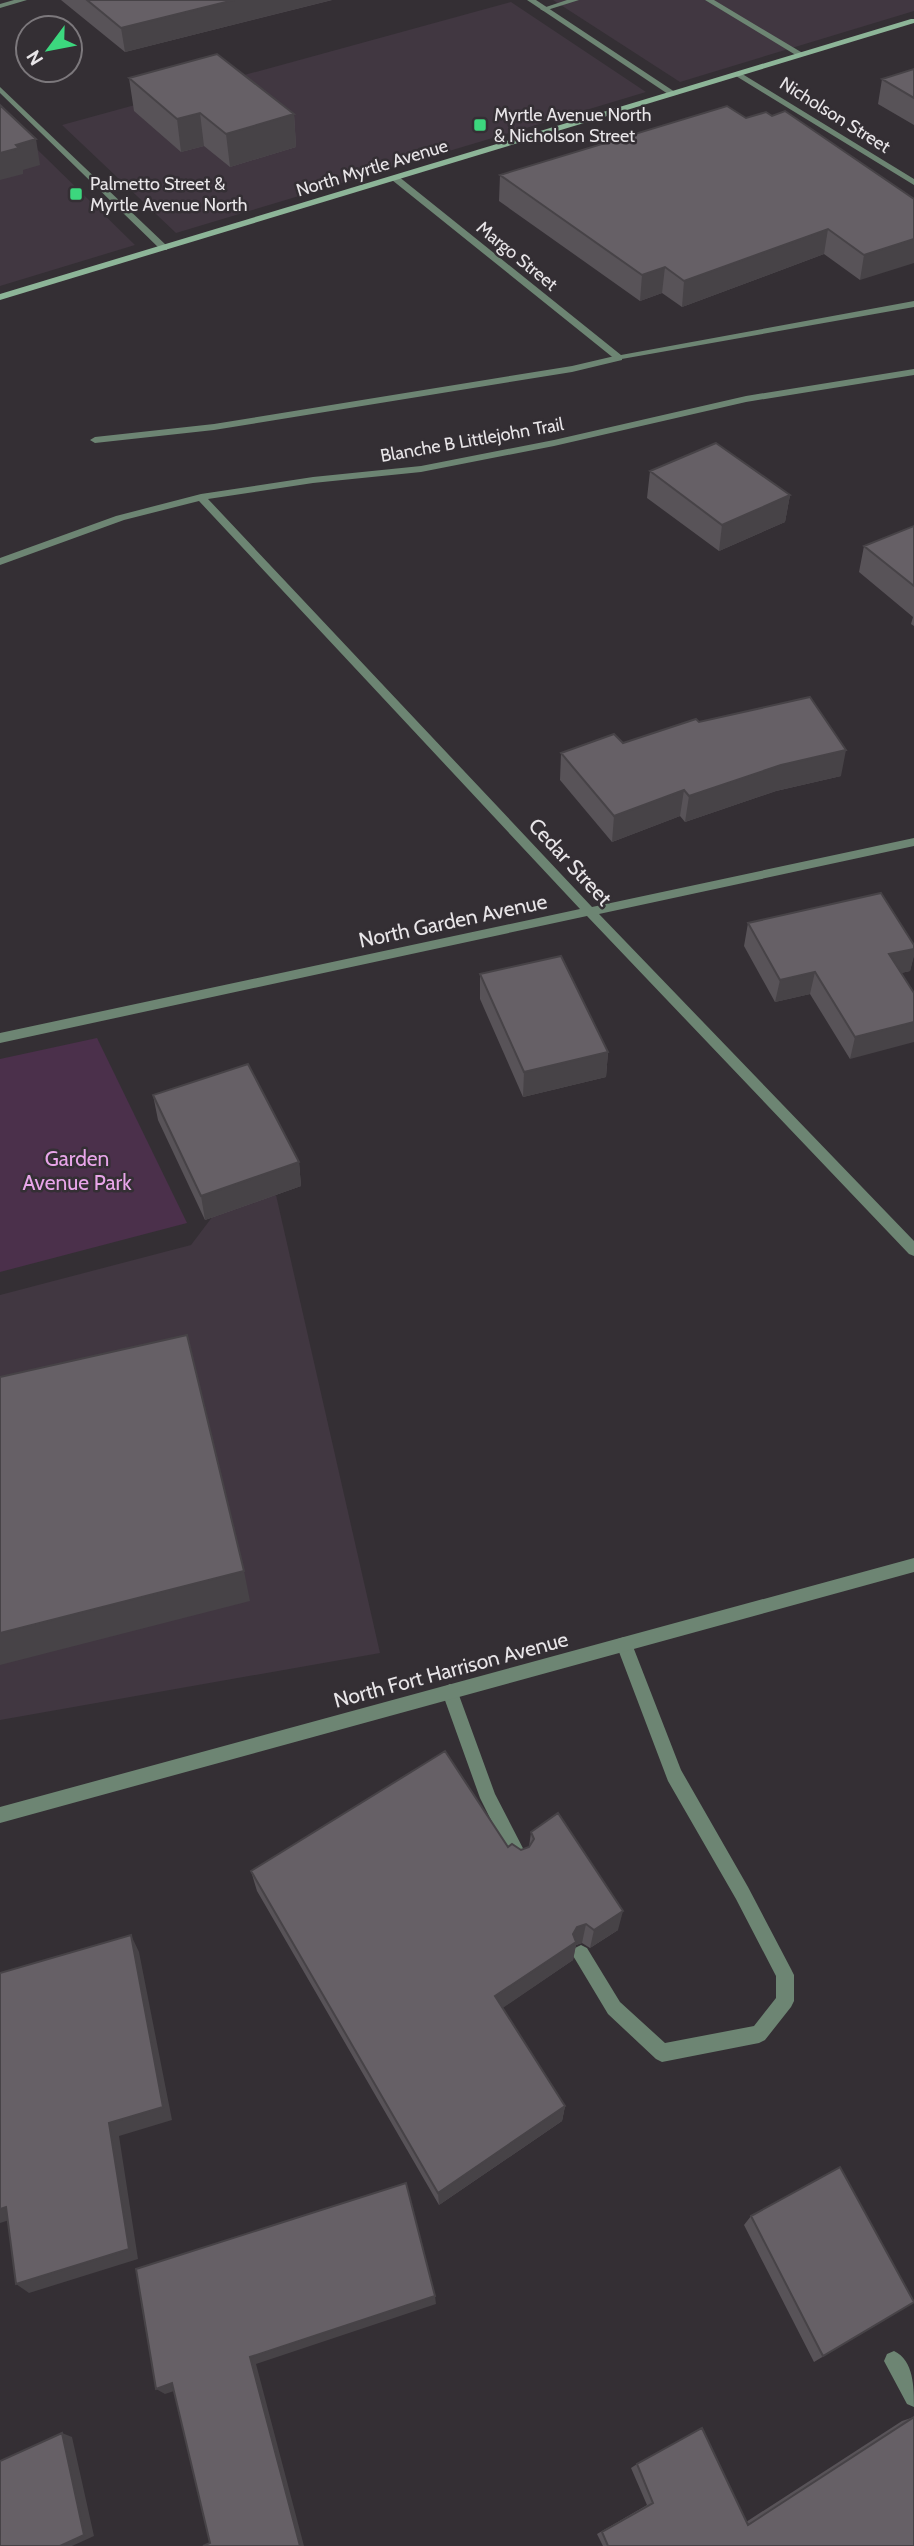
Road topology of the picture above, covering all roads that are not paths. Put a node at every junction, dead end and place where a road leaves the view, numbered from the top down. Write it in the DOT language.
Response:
graph roads {
  1 [pos="23,0"];
  2 [pos="531,0"];
  3 [pos="575,0"];
  4 [pos="709,0"];
  5 [pos="0,6"];
  6 [pos="544,9"];
  7 [pos="914,20"];
  8 [pos="802,55"];
  9 [pos="739,74"];
  10 [pos="0,89"];
  11 [pos="674,93"];
  12 [pos="395,178"];
  13 [pos="914,183"];
  14 [pos="164,248"];
  15 [pos="0,297"];
  16 [pos="914,304"];
  17 [pos="619,358"];
  18 [pos="914,372"];
  19 [pos="95,440"];
  20 [pos="201,497"];
  21 [pos="0,562"];
  22 [pos="914,842"];
  23 [pos="590,912"];
  24 [pos="0,1038"];
  25 [pos="914,1250"];
  26 [pos="914,1565"];
  27 [pos="624,1644"];
  28 [pos="450,1692"];
  29 [pos="0,1815"];
  30 [pos="520,1859"];
  31 [pos="581,1954"];
  32 [pos="894,2361"];
  33 [pos="914,2397"];
  1 -- 5 [label="street"];
  2 -- 6 [label="street"];
  3 -- 6 [label="street"];
  4 -- 8 [label="street"];
  6 -- 11 [label="street"];
  7 -- 8 [label="main road, North Myrtle Avenue"];
  8 -- 9 [label="main road, North Myrtle Avenue"];
  9 -- 11 [label="main road, North Myrtle Avenue"];
  9 -- 13 [label="street, Nicholson Street"];
  10 -- 14 [label="street"];
  11 -- 12 [label="main road, North Myrtle Avenue"];
  12 -- 14 [label="main road, North Myrtle Avenue"];
  12 -- 17 [label="street, Margo Street"];
  14 -- 15 [label="main road, North Myrtle Avenue"];
  16 -- 17 [label="street"];
  17 -- 19 [label="street"];
  18 -- 20 [label="street, Blanche B Littlejohn Trail"];
  20 -- 21 [label="street, Blanche B Littlejohn Trail"];
  20 -- 23 [label="street, Cedar Street"];
  22 -- 23 [label="street, North Garden Avenue"];
  23 -- 24 [label="street, North Garden Avenue"];
  23 -- 25 [label="street, Cedar Street"];
  26 -- 27 [label="street, North Fort Harrison Avenue"];
  27 -- 28 [label="street, North Fort Harrison Avenue"];
  27 -- 31 [label="street"];
  28 -- 29 [label="street, North Fort Harrison Avenue"];
  28 -- 30 [label="street"];
  32 -- 33 [label="street"];
}
